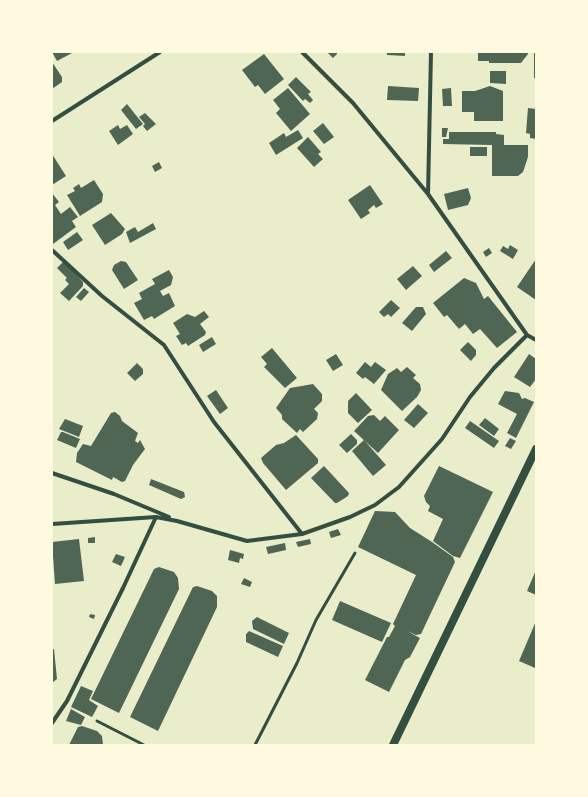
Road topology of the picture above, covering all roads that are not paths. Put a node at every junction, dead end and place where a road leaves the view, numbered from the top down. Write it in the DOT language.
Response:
graph roads {
  1 [pos="160,52"];
  2 [pos="302,52"];
  3 [pos="431,52"];
  4 [pos="52,121"];
  5 [pos="428,194"];
  6 [pos="52,250"];
  7 [pos="527,335"];
  8 [pos="536,340"];
  9 [pos="536,449"];
  10 [pos="52,473"];
  11 [pos="156,517"];
  12 [pos="177,521"];
  13 [pos="52,524"];
  14 [pos="302,534"];
  15 [pos="355,553"];
  16 [pos="97,722"];
  17 [pos="52,723"];
  18 [pos="144,745"];
  19 [pos="255,745"];
  20 [pos="393,745"];
  1 -- 4 [label="street"];
  2 -- 5 [label="street"];
  3 -- 5 [label="street"];
  5 -- 7 [label="street"];
  6 -- 14 [label="street"];
  7 -- 8 [label="street"];
  7 -- 14 [label="street"];
  9 -- 20 [label="main road"];
  10 -- 12 [label="street"];
  11 -- 12 [label="street"];
  11 -- 13 [label="street"];
  11 -- 17 [label="street"];
  12 -- 14 [label="street"];
  15 -- 19 [label="lane"];
  16 -- 18 [label="lane"];
}
